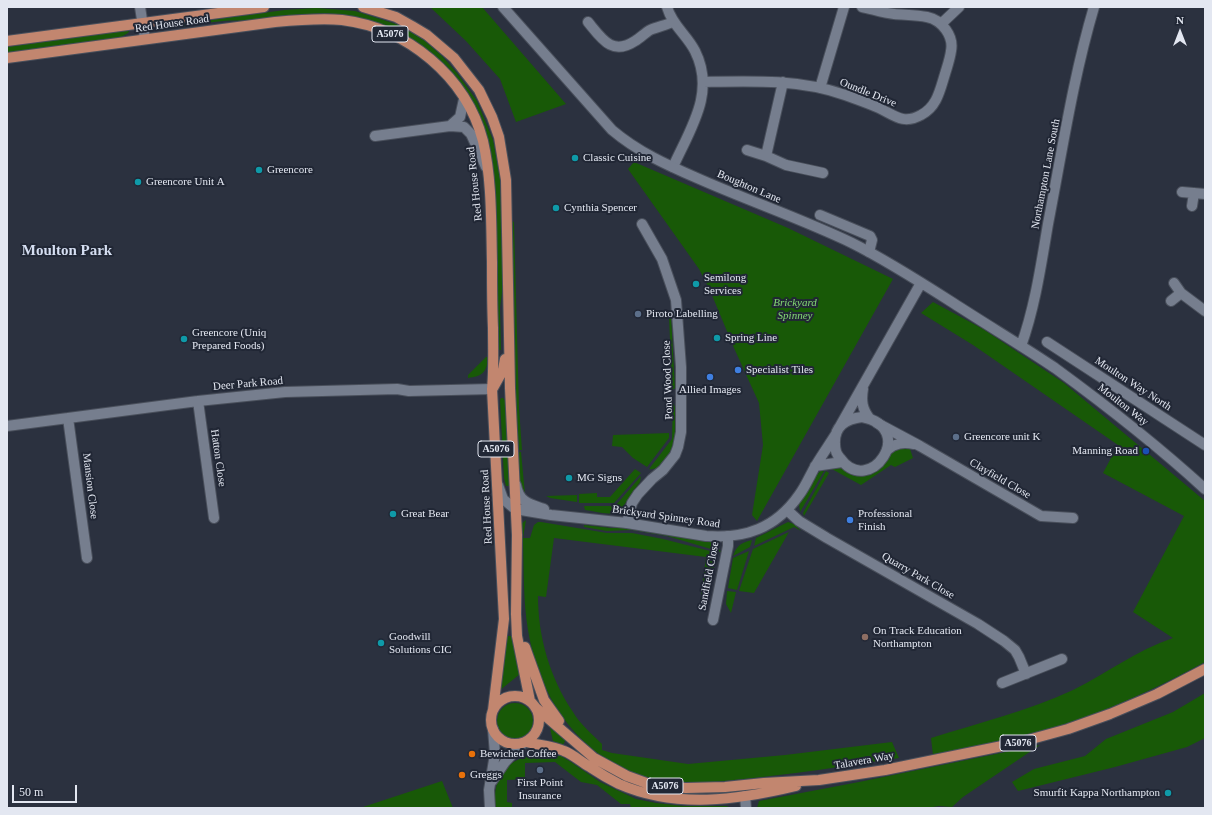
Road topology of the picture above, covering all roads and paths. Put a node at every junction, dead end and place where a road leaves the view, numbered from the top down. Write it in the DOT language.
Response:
graph roads {
  1 [pos="140,7"];
  2 [pos="264,7"];
  3 [pos="363,7"];
  4 [pos="503,7"];
  5 [pos="667,7"];
  6 [pos="844,7"];
  7 [pos="862,7"];
  8 [pos="959,7"];
  9 [pos="1094,7"];
  10 [pos="588,22"];
  11 [pos="673,22"];
  12 [pos="143,23"];
  13 [pos="941,24"];
  14 [pos="145,40"];
  15 [pos="7,41"];
  16 [pos="7,58"];
  17 [pos="704,82"];
  18 [pos="783,82"];
  19 [pos="820,88"];
  20 [pos="464,99"];
  21 [pos="450,126"];
  22 [pos="375,136"];
  23 [pos="747,150"];
  24 [pos="766,156"];
  25 [pos="673,167"];
  26 [pos="487,168"];
  27 [pos="824,174"];
  28 [pos="1182,192"];
  29 [pos="1194,193"];
  30 [pos="1205,194"];
  31 [pos="1192,206"];
  32 [pos="820,215"];
  33 [pos="642,224"];
  34 [pos="869,252"];
  35 [pos="508,277"];
  36 [pos="921,283"];
  37 [pos="1174,283"];
  38 [pos="1181,293"];
  39 [pos="1171,301"];
  40 [pos="1205,311"];
  41 [pos="1048,342"];
  42 [pos="1021,346"];
  43 [pos="510,382"];
  44 [pos="494,385"];
  45 [pos="864,385"];
  46 [pos="198,401"];
  47 [pos="68,418"];
  48 [pos="874,421"];
  49 [pos="7,426"];
  50 [pos="837,431"];
  51 [pos="1205,445"];
  52 [pos="920,446"];
  53 [pos="887,450"];
  54 [pos="842,462"];
  55 [pos="815,466"];
  56 [pos="515,479"];
  57 [pos="498,483"];
  58 [pos="1205,489"];
  59 [pos="512,504"];
  60 [pos="534,505"];
  61 [pos="787,510"];
  62 [pos="498,516"];
  63 [pos="571,517"];
  64 [pos="214,518"];
  65 [pos="1073,518"];
  66 [pos="627,523"];
  67 [pos="728,536"];
  68 [pos="87,558"];
  69 [pos="516,614"];
  70 [pos="713,620"];
  71 [pos="1062,659"];
  72 [pos="1205,669"];
  73 [pos="1026,674"];
  74 [pos="1002,683"];
  75 [pos="533,704"];
  76 [pos="493,710"];
  77 [pos="493,729"];
  78 [pos="576,742"];
  79 [pos="524,743"];
  80 [pos="819,780"];
  81 [pos="491,782"];
  82 [pos="745,796"];
  83 [pos="490,808"];
  84 [pos="746,808"];
  1 -- 12 [label="street"];
  2 -- 12 [label="main road"];
  3 -- 35 [label="main road"];
  4 -- 25 [label="street, Boughton Lane"];
  5 -- 11 [label="street"];
  6 -- 19 [label="street"];
  7 -- 13 [label="street"];
  8 -- 13 [label="street"];
  9 -- 42 [label="street, Northampton Lane South"];
  10 -- 11 [label="street"];
  11 -- 17 [label="street"];
  12 -- 14 [label="street"];
  12 -- 15 [label="main road"];
  13 -- 19 [label="street, Oundle Drive"];
  14 -- 16 [label="main road, Red House Road / A5076"];
  14 -- 20 [label="main road, Red House Road / A5076"];
  17 -- 18 [label="street, Oundle Drive"];
  17 -- 25 [label="street"];
  18 -- 19 [label="street, Oundle Drive"];
  18 -- 24 [label="street"];
  20 -- 21 [label="street"];
  20 -- 26 [label="main road, Red House Road / A5076"];
  21 -- 22 [label="street"];
  21 -- 26 [label="street"];
  23 -- 24 [label="street"];
  24 -- 27 [label="street"];
  25 -- 34 [label="street, Boughton Lane"];
  26 -- 44 [label="main road, Red House Road / A5076"];
  28 -- 29 [label="street"];
  29 -- 30 [label="street"];
  29 -- 31 [label="street"];
  32 -- 34 [label="street"];
  33 -- 66 [label="street, Pond Wood Close"];
  34 -- 36 [label="street, Boughton Lane"];
  35 -- 43 [label="main road"];
  35 -- 44 [label="main road"];
  36 -- 42 [label="street, Boughton Lane"];
  36 -- 45 [label="street, Brickyard Spinney Road"];
  37 -- 38 [label="street"];
  38 -- 39 [label="street"];
  38 -- 40 [label="street"];
  41 -- 51 [label="street, Moulton Way North"];
  42 -- 58 [label="street, Moulton Way"];
  43 -- 44 [label="street, Deer Park Road"];
  43 -- 56 [label="main road"];
  44 -- 46 [label="street, Deer Park Road"];
  44 -- 57 [label="main road, Red House Road / A5076"];
  45 -- 48 [label="street, Brickyard Spinney Road"];
  45 -- 50 [label="street, Brickyard Spinney Road"];
  46 -- 47 [label="street, Deer Park Road"];
  46 -- 64 [label="street, Hatton Close"];
  47 -- 49 [label="street, Deer Park Road"];
  47 -- 68 [label="street, Mansion Close"];
  48 -- 50 [label="street"];
  48 -- 52 [label="street, Clayfield Close"];
  48 -- 53 [label="street"];
  50 -- 54 [label="street"];
  50 -- 55 [label="street, Brickyard Spinney Road"];
  52 -- 53 [label="street, Clayfield Close"];
  52 -- 65 [label="street, Clayfield Close"];
  53 -- 54 [label="street"];
  54 -- 55 [label="street"];
  55 -- 61 [label="street, Brickyard Spinney Road"];
  56 -- 59 [label="main road"];
  56 -- 60 [label="street"];
  57 -- 59 [label="street"];
  57 -- 62 [label="main road, Red House Road / A5076"];
  59 -- 60 [label="street"];
  59 -- 62 [label="street"];
  59 -- 63 [label="street, Brickyard Spinney Road"];
  59 -- 69 [label="main road"];
  60 -- 63 [label="street"];
  61 -- 67 [label="street, Brickyard Spinney Road"];
  61 -- 73 [label="street, Quarry Park Close"];
  62 -- 76 [label="main road, Red House Road / A5076"];
  63 -- 66 [label="street, Brickyard Spinney Road"];
  66 -- 67 [label="street, Brickyard Spinney Road"];
  67 -- 70 [label="street, Sandfield Close"];
  69 -- 75 [label="main road"];
  69 -- 78 [label="main road"];
  71 -- 73 [label="street"];
  72 -- 80 [label="main road, Talavera Way / A5076"];
  73 -- 74 [label="street"];
  75 -- 76 [label="main road"];
  75 -- 78 [label="main road, Talavera Way / A5076"];
  75 -- 79 [label="main road"];
  76 -- 77 [label="main road"];
  77 -- 79 [label="main road"];
  77 -- 81 [label="street"];
  78 -- 80 [label="main road, Talavera Way / A5076"];
  79 -- 81 [label="street"];
  79 -- 82 [label="main road"];
  80 -- 82 [label="main road"];
  81 -- 83 [label="street"];
  82 -- 84 [label="street"];
}
